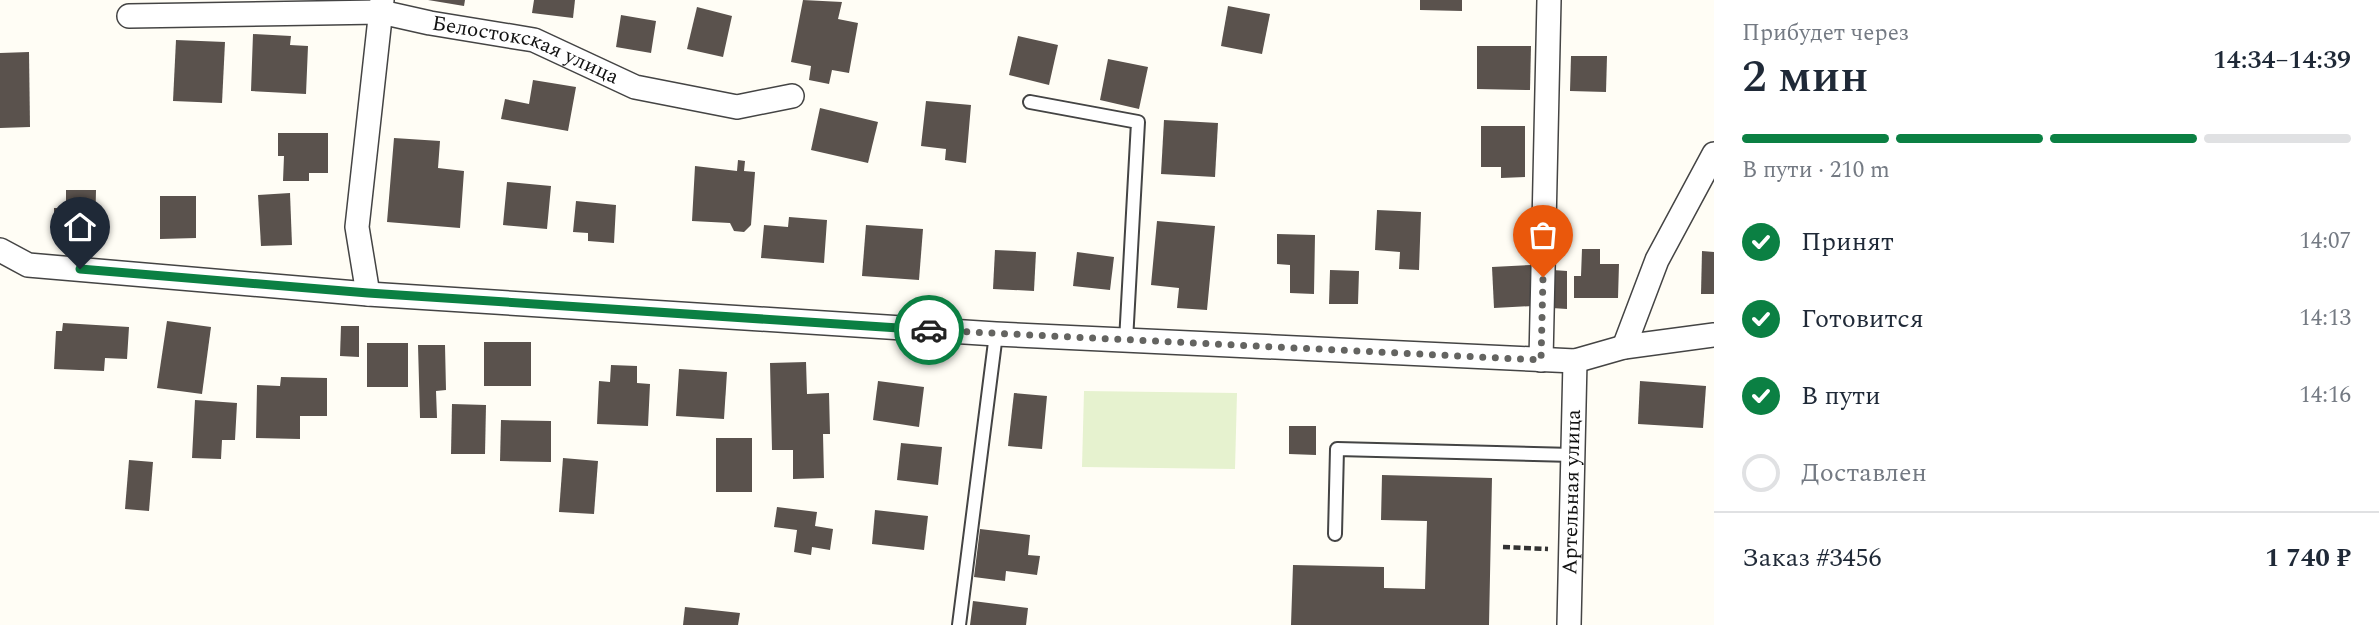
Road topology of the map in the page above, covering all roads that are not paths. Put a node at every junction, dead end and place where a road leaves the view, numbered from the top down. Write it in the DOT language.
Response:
graph roads {
  1 [pos="1549,0"];
  2 [pos="382,6"];
  3 [pos="129,16"];
  4 [pos="792,96"];
  5 [pos="1030,102"];
  6 [pos="1714,154"];
  7 [pos="0,250"];
  8 [pos="368,293"];
  9 [pos="996,334"];
  10 [pos="1714,335"];
  11 [pos="1126,341"];
  12 [pos="1624,346"];
  13 [pos="1541,360"];
  14 [pos="1575,361"];
  15 [pos="1573,455"];
  16 [pos="1335,534"];
  17 [pos="959,625"];
  18 [pos="1569,625"];
  1 -- 13 [label="street"];
  2 -- 3 [label="street, Белостокская улица"];
  2 -- 4 [label="street, Белостокская улица"];
  2 -- 8 [label="street"];
  5 -- 11 [label="lane"];
  6 -- 12 [label="street"];
  7 -- 8 [label="street"];
  8 -- 9 [label="street"];
  9 -- 11 [label="street"];
  9 -- 17 [label="lane"];
  10 -- 12 [label="street"];
  11 -- 13 [label="street"];
  12 -- 14 [label="street"];
  13 -- 14 [label="street"];
  14 -- 15 [label="street, Артельная улица"];
  15 -- 16 [label="lane"];
  15 -- 18 [label="street, Артельная улица"];
}
